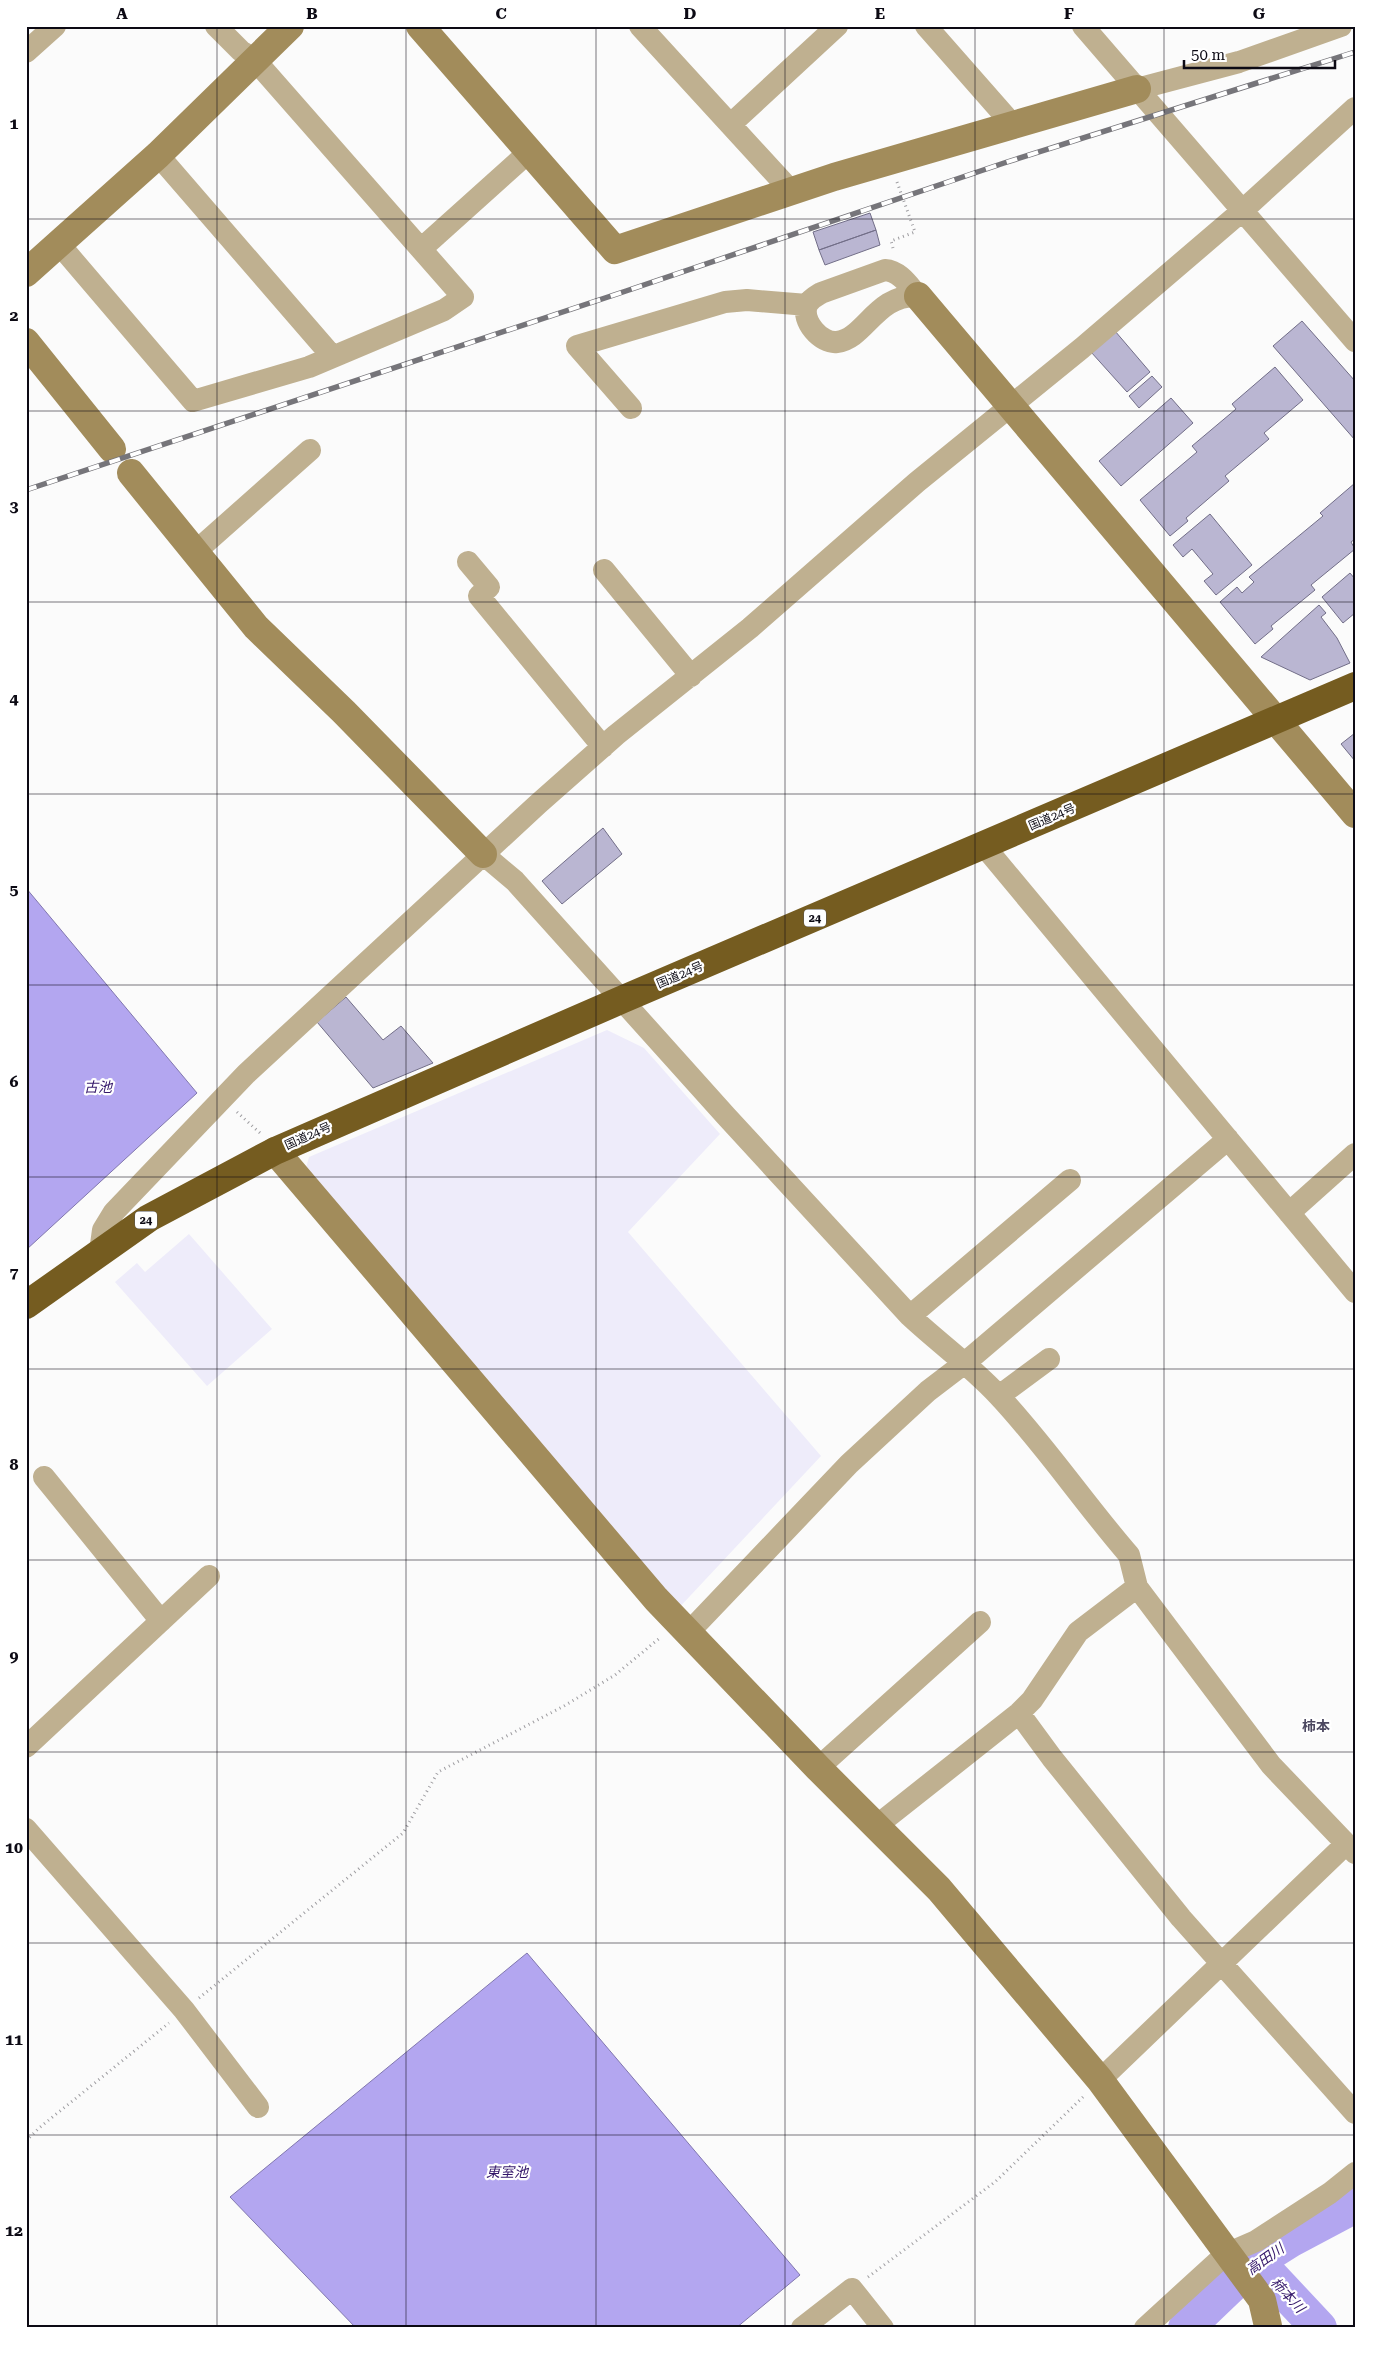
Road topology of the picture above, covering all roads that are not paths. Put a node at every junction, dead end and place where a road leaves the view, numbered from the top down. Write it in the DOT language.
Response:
graph roads {
  1 [pos="55,26"];
  2 [pos="216,26"];
  3 [pos="290,26"];
  4 [pos="420,26"];
  5 [pos="837,26"];
  6 [pos="926,26"];
  7 [pos="1083,26"];
  8 [pos="1341,26"];
  9 [pos="652,30"];
  10 [pos="26,52"];
  11 [pos="254,59"];
  12 [pos="1137,89"];
  13 [pos="1355,108"];
  14 [pos="731,124"];
  15 [pos="1013,125"];
  16 [pos="530,151"];
  17 [pos="158,155"];
  18 [pos="792,192"];
  19 [pos="1242,211"];
  20 [pos="59,244"];
  21 [pos="421,250"];
  22 [pos="26,274"];
  23 [pos="918,296"];
  24 [pos="807,305"];
  25 [pos="1355,341"];
  26 [pos="26,342"];
  27 [pos="332,356"];
  28 [pos="1012,406"];
  29 [pos="631,408"];
  30 [pos="112,449"];
  31 [pos="310,450"];
  32 [pos="131,473"];
  33 [pos="194,553"];
  34 [pos="468,562"];
  35 [pos="604,570"];
  36 [pos="691,676"];
  37 [pos="1355,686"];
  38 [pos="1276,721"];
  39 [pos="602,747"];
  40 [pos="1355,814"];
  41 [pos="984,846"];
  42 [pos="483,854"];
  43 [pos="621,1000"];
  44 [pos="1228,1139"];
  45 [pos="275,1151"];
  46 [pos="1355,1154"];
  47 [pos="1070,1180"];
  48 [pos="1289,1213"];
  49 [pos="100,1252"];
  50 [pos="1355,1292"];
  51 [pos="26,1305"];
  52 [pos="910,1316"];
  53 [pos="1049,1358"];
  54 [pos="966,1362"];
  55 [pos="999,1396"];
  56 [pos="44,1477"];
  57 [pos="209,1576"];
  58 [pos="1137,1586"];
  59 [pos="161,1621"];
  60 [pos="980,1622"];
  61 [pos="683,1628"];
  62 [pos="1019,1713"];
  63 [pos="26,1747"];
  64 [pos="818,1768"];
  65 [pos="875,1826"];
  66 [pos="26,1829"];
  67 [pos="1349,1841"];
  68 [pos="1224,1964"];
  69 [pos="1100,2080"];
  70 [pos="258,2107"];
  71 [pos="1355,2113"];
  72 [pos="1355,2173"];
  73 [pos="1226,2254"];
  74 [pos="1263,2321"];
  75 [pos="802,2328"];
  76 [pos="883,2328"];
  77 [pos="1145,2328"];
  1 -- 10 [label="street"];
  2 -- 11 [label="street"];
  3 -- 11 [label="street"];
  4 -- 16 [label="street"];
  5 -- 14 [label="street"];
  6 -- 15 [label="street"];
  7 -- 12 [label="street"];
  8 -- 12 [label="street"];
  9 -- 14 [label="street"];
  11 -- 17 [label="street"];
  11 -- 21 [label="street"];
  12 -- 15 [label="street"];
  12 -- 19 [label="street"];
  13 -- 19 [label="street"];
  14 -- 18 [label="street"];
  15 -- 18 [label="street"];
  16 -- 18 [label="street"];
  16 -- 21 [label="street"];
  17 -- 20 [label="street"];
  17 -- 27 [label="street"];
  19 -- 25 [label="street"];
  19 -- 28 [label="street"];
  20 -- 22 [label="street"];
  20 -- 27 [label="street"];
  21 -- 27 [label="street"];
  23 -- 24 [label="street"];
  23 -- 24 [label="street"];
  23 -- 28 [label="street"];
  24 -- 29 [label="street"];
  26 -- 30 [label="street"];
  28 -- 36 [label="street"];
  28 -- 38 [label="street"];
  31 -- 33 [label="street"];
  32 -- 33 [label="street"];
  33 -- 42 [label="street"];
  34 -- 39 [label="street"];
  35 -- 36 [label="street"];
  36 -- 39 [label="street"];
  37 -- 38 [label="highway, 国道24号 / 24"];
  38 -- 40 [label="street"];
  38 -- 41 [label="highway, 国道24号 / 24"];
  39 -- 42 [label="street"];
  41 -- 43 [label="highway, 国道24号 / 24"];
  41 -- 44 [label="street"];
  42 -- 43 [label="street"];
  42 -- 49 [label="street"];
  43 -- 45 [label="highway, 国道24号 / 24"];
  43 -- 52 [label="street"];
  44 -- 48 [label="street"];
  44 -- 54 [label="street"];
  45 -- 49 [label="highway, 国道24号 / 24"];
  45 -- 61 [label="street"];
  46 -- 48 [label="street"];
  47 -- 52 [label="street"];
  48 -- 50 [label="street"];
  49 -- 51 [label="highway, 国道24号 / 24"];
  52 -- 54 [label="street"];
  53 -- 55 [label="street"];
  54 -- 55 [label="street"];
  54 -- 61 [label="street"];
  55 -- 58 [label="street"];
  56 -- 59 [label="street"];
  57 -- 59 [label="street"];
  58 -- 62 [label="street"];
  58 -- 67 [label="street"];
  59 -- 63 [label="street"];
  60 -- 64 [label="street"];
  61 -- 64 [label="street"];
  62 -- 65 [label="street"];
  62 -- 68 [label="street"];
  64 -- 65 [label="street"];
  65 -- 69 [label="street"];
  66 -- 70 [label="street"];
  67 -- 68 [label="street"];
  68 -- 69 [label="street"];
  68 -- 71 [label="street"];
  69 -- 73 [label="street"];
  72 -- 73 [label="street"];
  73 -- 74 [label="street"];
  73 -- 77 [label="street"];
  75 -- 76 [label="street"];
}
